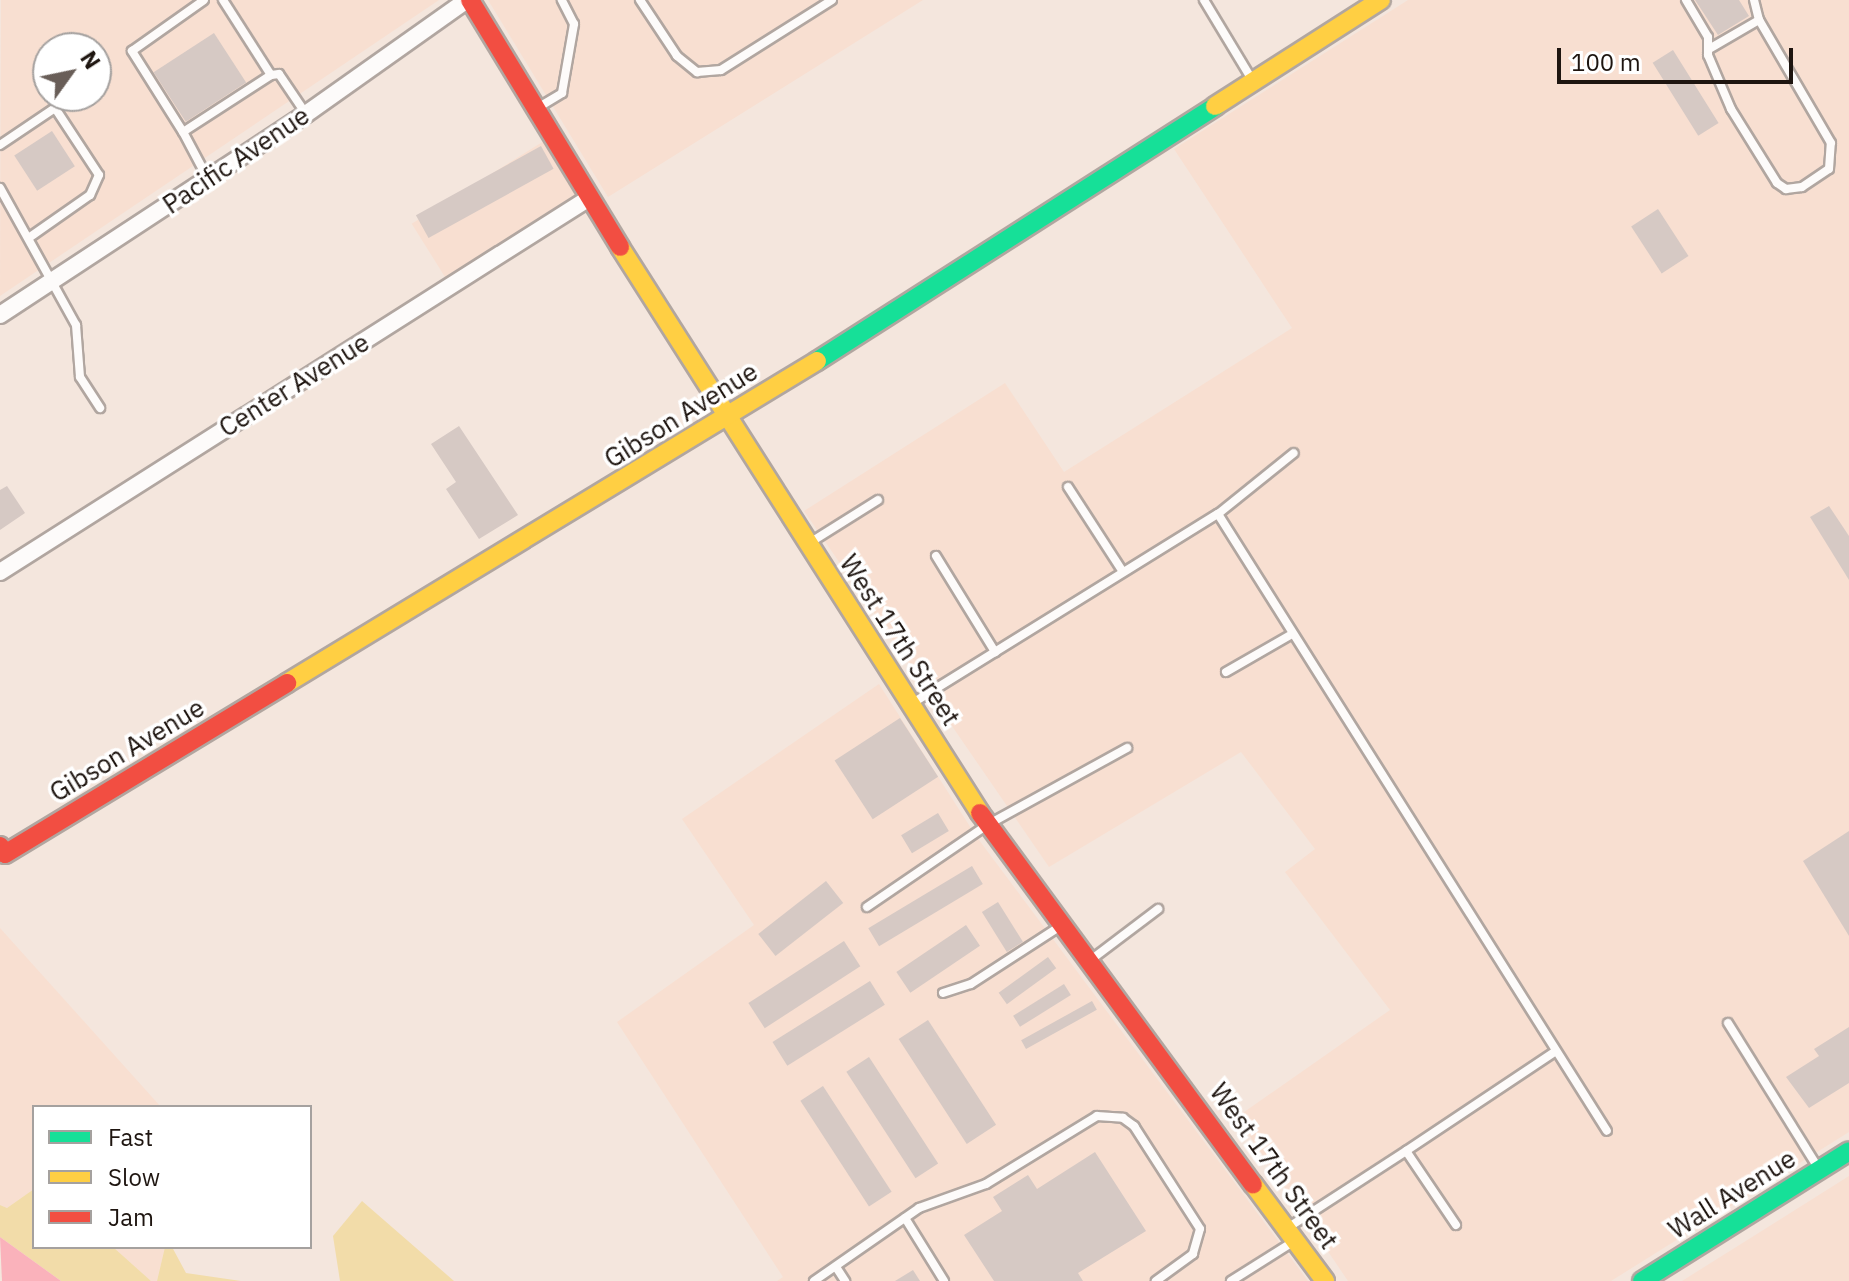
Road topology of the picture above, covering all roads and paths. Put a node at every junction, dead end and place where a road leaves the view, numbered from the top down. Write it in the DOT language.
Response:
graph roads {
  1 [pos="204,0"];
  2 [pos="223,0"];
  3 [pos="469,0"];
  4 [pos="562,0"];
  5 [pos="640,0"];
  6 [pos="832,0"];
  7 [pos="1204,0"];
  8 [pos="1381,0"];
  9 [pos="1686,0"];
  10 [pos="1754,0"];
  11 [pos="1759,20"];
  12 [pos="1709,49"];
  13 [pos="271,75"];
  14 [pos="1253,81"];
  15 [pos="535,110"];
  16 [pos="306,114"];
  17 [pos="183,132"];
  18 [pos="0,145"];
  19 [pos="208,179"];
  20 [pos="0,188"];
  21 [pos="589,198"];
  22 [pos="30,237"];
  23 [pos="55,279"];
  24 [pos="0,315"];
  25 [pos="100,408"];
  26 [pos="727,418"];
  27 [pos="1294,453"];
  28 [pos="1068,487"];
  29 [pos="878,500"];
  30 [pos="1218,514"];
  31 [pos="808,544"];
  32 [pos="936,556"];
  33 [pos="0,572"];
  34 [pos="1123,572"];
  35 [pos="1292,634"];
  36 [pos="995,652"];
  37 [pos="1226,672"];
  38 [pos="910,704"];
  39 [pos="1127,748"];
  40 [pos="987,825"];
  41 [pos="2,853"];
  42 [pos="867,907"];
  43 [pos="1158,909"];
  44 [pos="1062,924"];
  45 [pos="1090,961"];
  46 [pos="943,993"];
  47 [pos="1728,1023"];
  48 [pos="1556,1051"];
  49 [pos="1607,1131"];
  50 [pos="1406,1151"];
  51 [pos="1849,1151"];
  52 [pos="1820,1170"];
  53 [pos="905,1218"];
  54 [pos="1456,1225"];
  55 [pos="1293,1233"];
  56 [pos="836,1267"];
  57 [pos="814,1281"];
  58 [pos="845,1281"];
  59 [pos="944,1281"];
  60 [pos="1156,1281"];
  61 [pos="1231,1281"];
  62 [pos="1325,1281"];
  63 [pos="1642,1281"];
  1 -- 17 [label="lane"];
  2 -- 13 [label="lane"];
  3 -- 15 [label="street, West 17th Street"];
  3 -- 16 [label="street, Pacific Avenue"];
  4 -- 15 [label="lane"];
  5 -- 6 [label="lane"];
  7 -- 14 [label="lane"];
  8 -- 14 [label="street, Gibson Avenue"];
  9 -- 12 [label="lane"];
  10 -- 11 [label="lane"];
  11 -- 12 [label="lane"];
  11 -- 12 [label="lane"];
  13 -- 16 [label="lane"];
  13 -- 17 [label="lane"];
  14 -- 26 [label="street, Gibson Avenue"];
  15 -- 21 [label="street, West 17th Street"];
  16 -- 19 [label="street, Pacific Avenue"];
  17 -- 19 [label="lane"];
  18 -- 22 [label="lane"];
  19 -- 23 [label="street, Pacific Avenue"];
  20 -- 22 [label="lane"];
  21 -- 26 [label="street, West 17th Street"];
  21 -- 33 [label="street, Center Avenue"];
  22 -- 23 [label="lane"];
  23 -- 24 [label="street, Pacific Avenue"];
  23 -- 25 [label="lane"];
  26 -- 31 [label="street, West 17th Street"];
  26 -- 41 [label="street, Gibson Avenue"];
  27 -- 30 [label="lane"];
  28 -- 34 [label="lane"];
  29 -- 31 [label="lane"];
  30 -- 34 [label="lane"];
  30 -- 35 [label="lane"];
  31 -- 38 [label="street, West 17th Street"];
  32 -- 36 [label="lane"];
  34 -- 36 [label="lane"];
  35 -- 37 [label="lane"];
  35 -- 48 [label="lane"];
  36 -- 38 [label="lane"];
  38 -- 40 [label="street, West 17th Street"];
  39 -- 40 [label="lane"];
  40 -- 42 [label="lane"];
  40 -- 44 [label="street, West 17th Street"];
  43 -- 45 [label="lane"];
  44 -- 45 [label="street, West 17th Street"];
  44 -- 46 [label="lane"];
  45 -- 55 [label="street, West 17th Street"];
  47 -- 52 [label="lane"];
  48 -- 49 [label="lane"];
  48 -- 50 [label="lane"];
  50 -- 54 [label="lane"];
  50 -- 55 [label="lane"];
  51 -- 52 [label="street, Wall Avenue"];
  52 -- 63 [label="street, Wall Avenue"];
  53 -- 56 [label="lane"];
  53 -- 59 [label="lane"];
  53 -- 60 [label="lane"];
  55 -- 61 [label="lane"];
  55 -- 62 [label="street, West 17th Street"];
  56 -- 57 [label="lane"];
  56 -- 58 [label="lane"];
}
